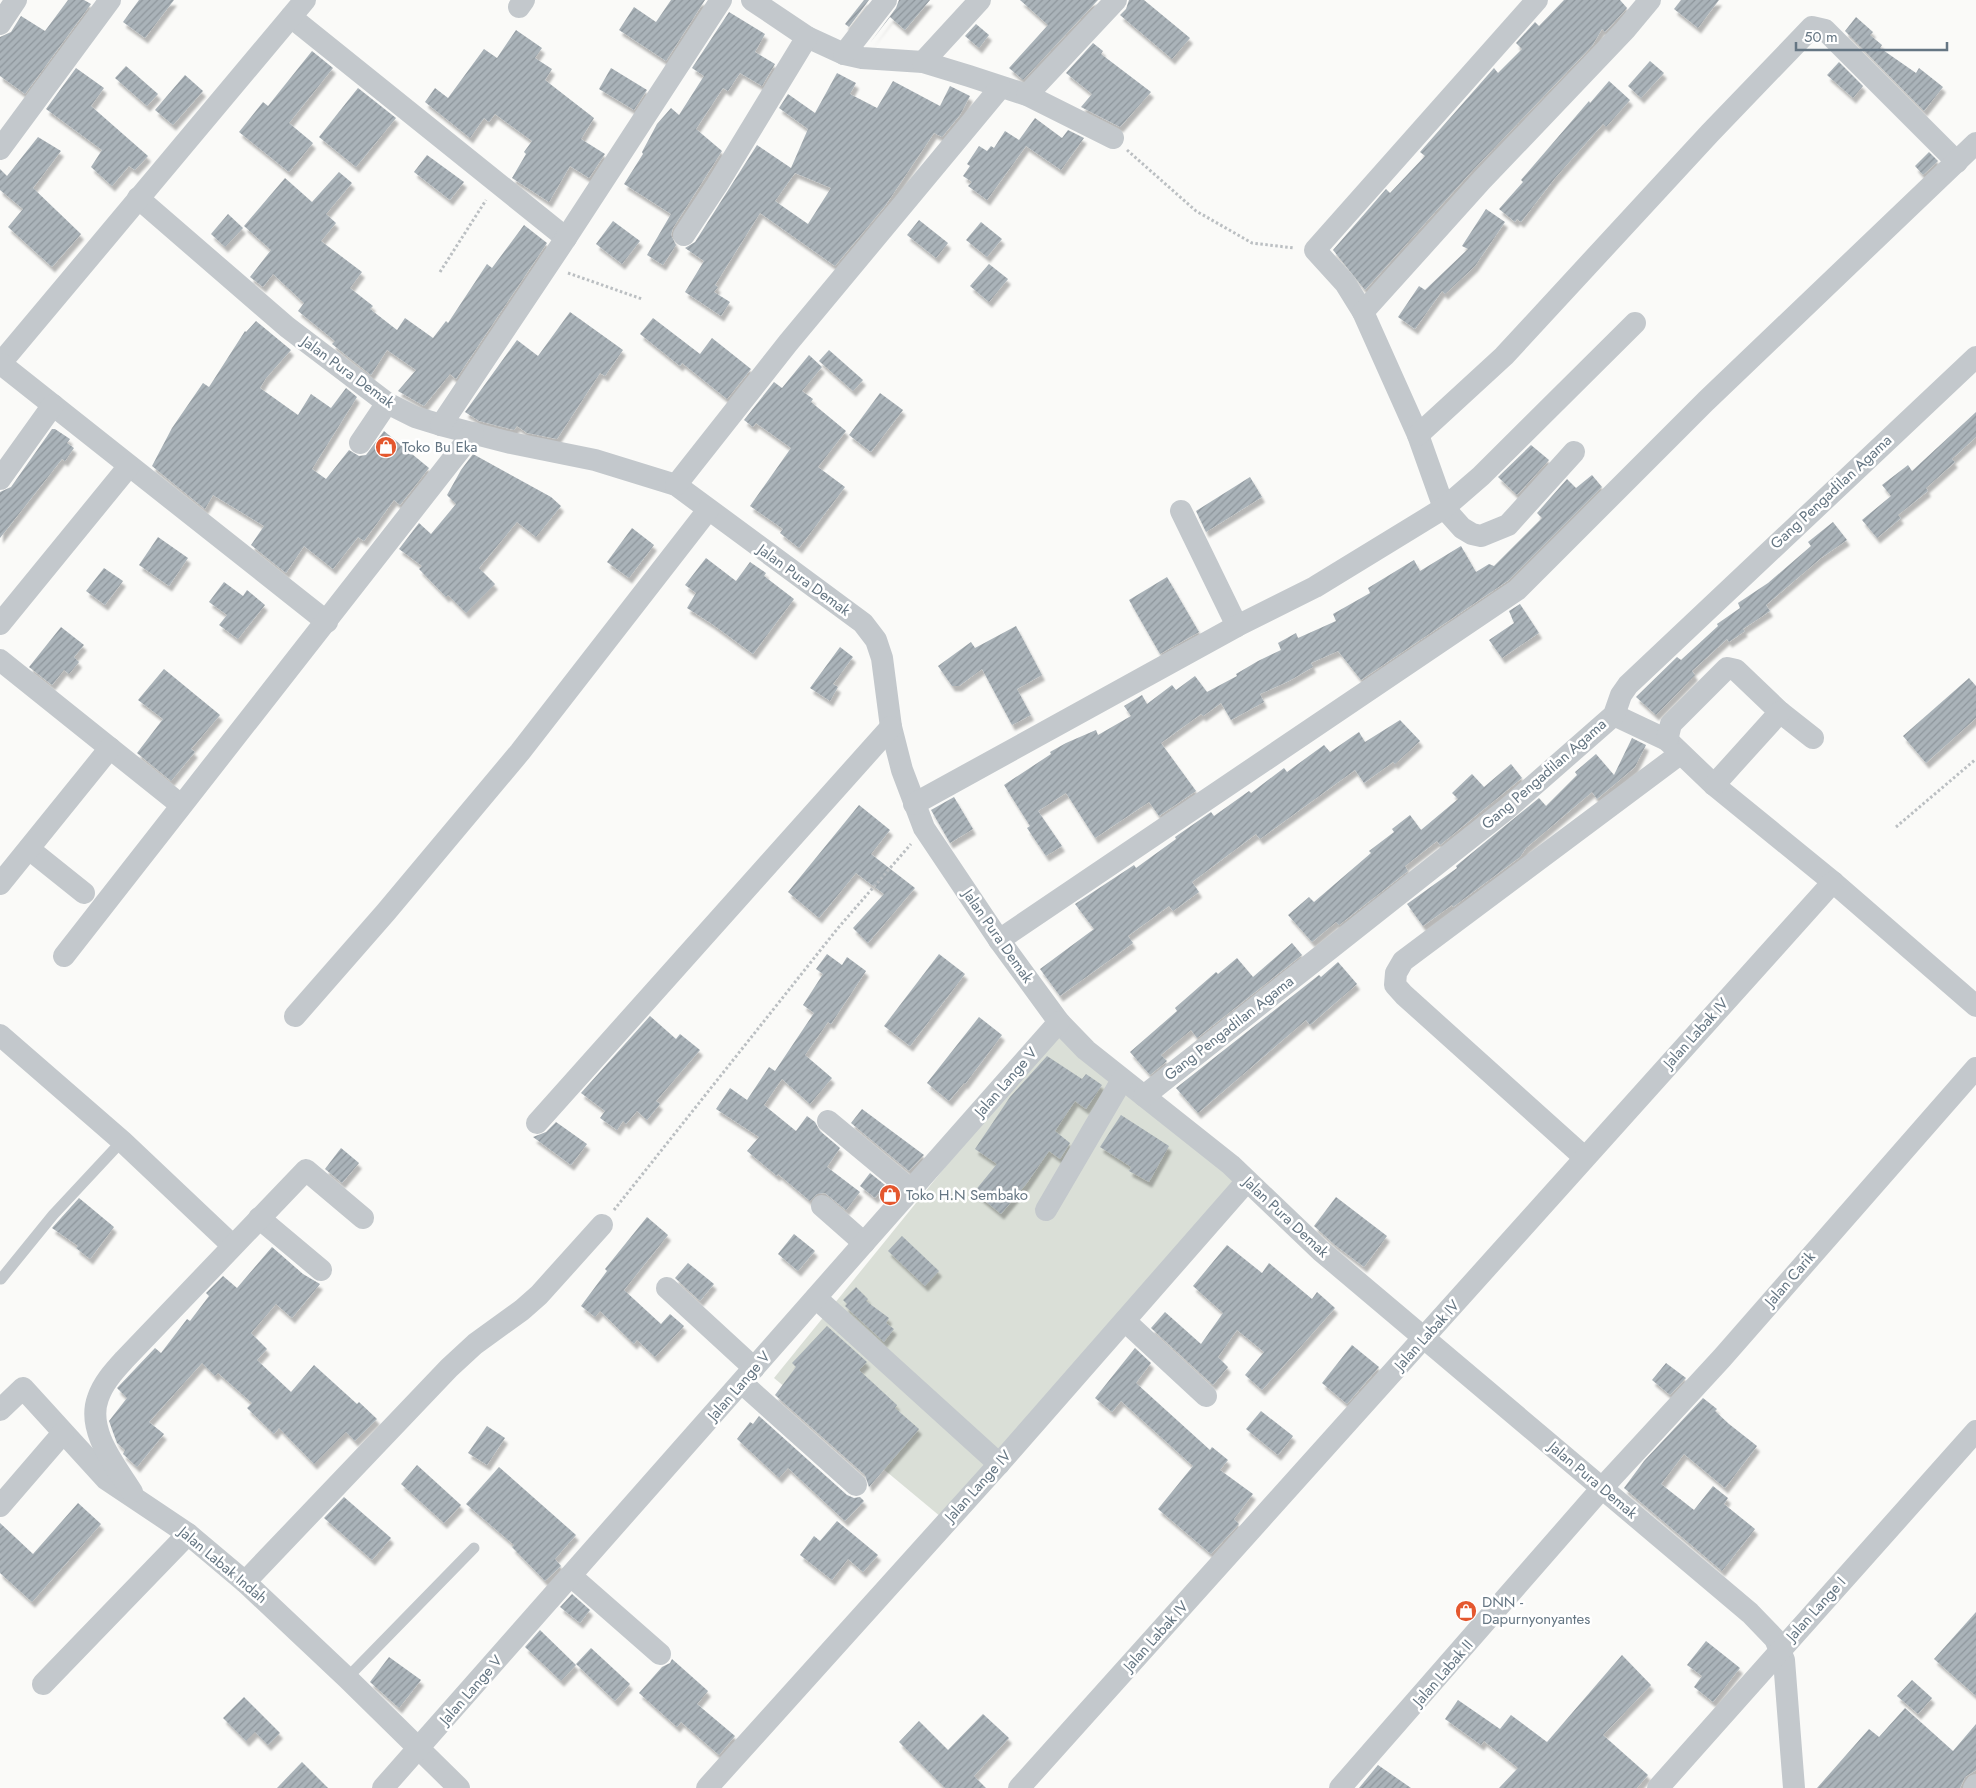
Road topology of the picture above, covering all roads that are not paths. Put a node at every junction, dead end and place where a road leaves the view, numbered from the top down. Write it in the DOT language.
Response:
graph roads {
  1 [pos="16,0"];
  2 [pos="110,0"];
  3 [pos="721,0"];
  4 [pos="886,0"];
  5 [pos="980,0"];
  6 [pos="1116,0"];
  7 [pos="1537,0"];
  8 [pos="1650,0"];
  9 [pos="754,1"];
  10 [pos="298,8"];
  11 [pos="0,24"];
  12 [pos="807,37"];
  13 [pos="844,54"];
  14 [pos="923,62"];
  15 [pos="1000,88"];
  16 [pos="1027,94"];
  17 [pos="1113,138"];
  18 [pos="1976,143"];
  19 [pos="0,149"];
  20 [pos="1957,162"];
  21 [pos="138,198"];
  22 [pos="684,235"];
  23 [pos="566,238"];
  24 [pos="1362,312"];
  25 [pos="1635,323"];
  26 [pos="1976,357"];
  27 [pos="0,364"];
  28 [pos="387,403"];
  29 [pos="53,405"];
  30 [pos="441,425"];
  31 [pos="473,433"];
  32 [pos="1418,435"];
  33 [pos="360,443"];
  34 [pos="1574,452"];
  35 [pos="129,466"];
  36 [pos="0,479"];
  37 [pos="676,485"];
  38 [pos="1444,508"];
  39 [pos="708,510"];
  40 [pos="1181,511"];
  41 [pos="327,622"];
  42 [pos="0,624"];
  43 [pos="1237,626"];
  44 [pos="0,660"];
  45 [pos="1780,712"];
  46 [pos="1614,714"];
  47 [pos="891,727"];
  48 [pos="1813,738"];
  49 [pos="1673,747"];
  50 [pos="110,748"];
  51 [pos="1714,785"];
  52 [pos="914,804"];
  53 [pos="181,805"];
  54 [pos="29,849"];
  55 [pos="1833,882"];
  56 [pos="0,884"];
  57 [pos="84,893"];
  58 [pos="1000,940"];
  59 [pos="64,956"];
  60 [pos="1976,1006"];
  61 [pos="294,1016"];
  62 [pos="1059,1022"];
  63 [pos="0,1035"];
  64 [pos="1976,1068"];
  65 [pos="1122,1080"];
  66 [pos="1144,1096"];
  67 [pos="828,1121"];
  68 [pos="537,1123"];
  69 [pos="122,1141"];
  70 [pos="1584,1157"];
  71 [pos="1247,1181"];
  72 [pos="911,1190"];
  73 [pos="822,1206"];
  74 [pos="1046,1210"];
  75 [pos="259,1218"];
  76 [pos="363,1218"];
  77 [pos="602,1224"];
  78 [pos="864,1244"];
  79 [pos="232,1245"];
  80 [pos="321,1270"];
  81 [pos="0,1280"];
  82 [pos="668,1288"];
  83 [pos="816,1298"];
  84 [pos="1125,1321"];
  85 [pos="1425,1338"];
  86 [pos="748,1375"];
  87 [pos="1206,1396"];
  88 [pos="0,1410"];
  89 [pos="1976,1431"];
  90 [pos="63,1433"];
  91 [pos="999,1464"];
  92 [pos="856,1485"];
  93 [pos="1602,1488"];
  94 [pos="136,1497"];
  95 [pos="0,1506"];
  96 [pos="188,1534"];
  97 [pos="474,1548"];
  98 [pos="571,1576"];
  99 [pos="245,1582"];
  100 [pos="1780,1649"];
  101 [pos="660,1654"];
  102 [pos="347,1678"];
  103 [pos="43,1684"];
  104 [pos="418,1749"];
  105 [pos="383,1788"];
  106 [pos="459,1788"];
  107 [pos="706,1788"];
  108 [pos="1019,1788"];
  109 [pos="1340,1788"];
  110 [pos="1658,1788"];
  111 [pos="1794,1788"];
  1 -- 11 [label="street"];
  2 -- 19 [label="street"];
  3 -- 23 [label="street"];
  4 -- 13 [label="street"];
  5 -- 14 [label="street"];
  6 -- 16 [label="street"];
  7 -- 24 [label="street"];
  8 -- 24 [label="street"];
  9 -- 12 [label="street"];
  10 -- 21 [label="street"];
  10 -- 23 [label="street"];
  12 -- 13 [label="street"];
  12 -- 22 [label="street"];
  13 -- 14 [label="street"];
  14 -- 15 [label="street"];
  15 -- 16 [label="street"];
  15 -- 37 [label="street"];
  16 -- 17 [label="street"];
  18 -- 20 [label="street"];
  20 -- 32 [label="street"];
  20 -- 58 [label="street"];
  21 -- 27 [label="street"];
  21 -- 28 [label="street, Jalan Pura Demak"];
  23 -- 30 [label="street"];
  24 -- 32 [label="street"];
  25 -- 38 [label="street"];
  26 -- 46 [label="street, Gang Pengadilan Agama"];
  27 -- 29 [label="street"];
  28 -- 30 [label="street, Jalan Pura Demak"];
  28 -- 33 [label="street"];
  29 -- 35 [label="street"];
  29 -- 36 [label="street"];
  30 -- 31 [label="street, Jalan Pura Demak"];
  31 -- 37 [label="street, Jalan Pura Demak"];
  31 -- 41 [label="street"];
  32 -- 38 [label="street"];
  34 -- 38 [label="street"];
  35 -- 41 [label="street"];
  35 -- 42 [label="street"];
  37 -- 39 [label="street, Jalan Pura Demak"];
  38 -- 43 [label="street"];
  39 -- 47 [label="street, Jalan Pura Demak"];
  39 -- 61 [label="street"];
  40 -- 43 [label="street"];
  41 -- 53 [label="street"];
  43 -- 52 [label="street"];
  44 -- 50 [label="street"];
  45 -- 48 [label="street"];
  45 -- 49 [label="street"];
  45 -- 51 [label="street"];
  46 -- 49 [label="street"];
  46 -- 66 [label="street, Gang Pengadilan Agama"];
  47 -- 52 [label="street, Jalan Pura Demak"];
  47 -- 68 [label="street"];
  49 -- 51 [label="street"];
  49 -- 70 [label="street"];
  50 -- 53 [label="street"];
  50 -- 54 [label="street"];
  51 -- 55 [label="street"];
  52 -- 58 [label="street, Jalan Pura Demak"];
  53 -- 59 [label="street"];
  54 -- 56 [label="street"];
  54 -- 57 [label="street"];
  55 -- 60 [label="street"];
  55 -- 70 [label="street, Jalan Labak IV"];
  58 -- 62 [label="street, Jalan Pura Demak"];
  62 -- 65 [label="street, Jalan Pura Demak"];
  62 -- 72 [label="street, Jalan Lange V"];
  63 -- 69 [label="street"];
  64 -- 93 [label="street, Jalan Carik"];
  65 -- 66 [label="street, Jalan Pura Demak"];
  65 -- 74 [label="street"];
  66 -- 71 [label="street, Jalan Pura Demak"];
  67 -- 72 [label="street"];
  69 -- 79 [label="street"];
  69 -- 81 [label="lane"];
  70 -- 85 [label="street, Jalan Labak IV"];
  71 -- 84 [label="street, Jalan Lange IV"];
  71 -- 85 [label="street, Jalan Pura Demak"];
  72 -- 78 [label="street, Jalan Lange V"];
  73 -- 78 [label="street"];
  75 -- 76 [label="street"];
  75 -- 79 [label="street"];
  75 -- 80 [label="street"];
  77 -- 99 [label="street"];
  78 -- 83 [label="street, Jalan Lange V"];
  79 -- 94 [label="street"];
  82 -- 86 [label="street"];
  83 -- 86 [label="street, Jalan Lange V"];
  83 -- 91 [label="street"];
  84 -- 87 [label="street"];
  84 -- 91 [label="street, Jalan Lange IV"];
  85 -- 93 [label="street, Jalan Pura Demak"];
  85 -- 108 [label="street, Jalan Labak IV"];
  86 -- 92 [label="street"];
  86 -- 98 [label="street, Jalan Lange V"];
  88 -- 90 [label="street, Jalan Labak Indah"];
  89 -- 100 [label="street, Jalan Lange I"];
  90 -- 94 [label="street, Jalan Labak Indah"];
  90 -- 95 [label="street"];
  91 -- 107 [label="street, Jalan Lange IV"];
  93 -- 100 [label="street, Jalan Pura Demak"];
  93 -- 109 [label="street, Jalan Labak II"];
  94 -- 96 [label="street, Jalan Labak Indah"];
  96 -- 99 [label="street, Jalan Labak Indah"];
  96 -- 103 [label="street"];
  97 -- 102 [label="lane"];
  98 -- 101 [label="street"];
  98 -- 104 [label="street, Jalan Lange V"];
  99 -- 102 [label="street, Jalan Labak Indah"];
  100 -- 110 [label="street, Jalan Lange I"];
  100 -- 111 [label="street, Jalan Pura Demak"];
  102 -- 104 [label="street, Jalan Labak Indah"];
  104 -- 105 [label="street, Jalan Lange V"];
  104 -- 106 [label="street, Jalan Labak Indah"];
}
